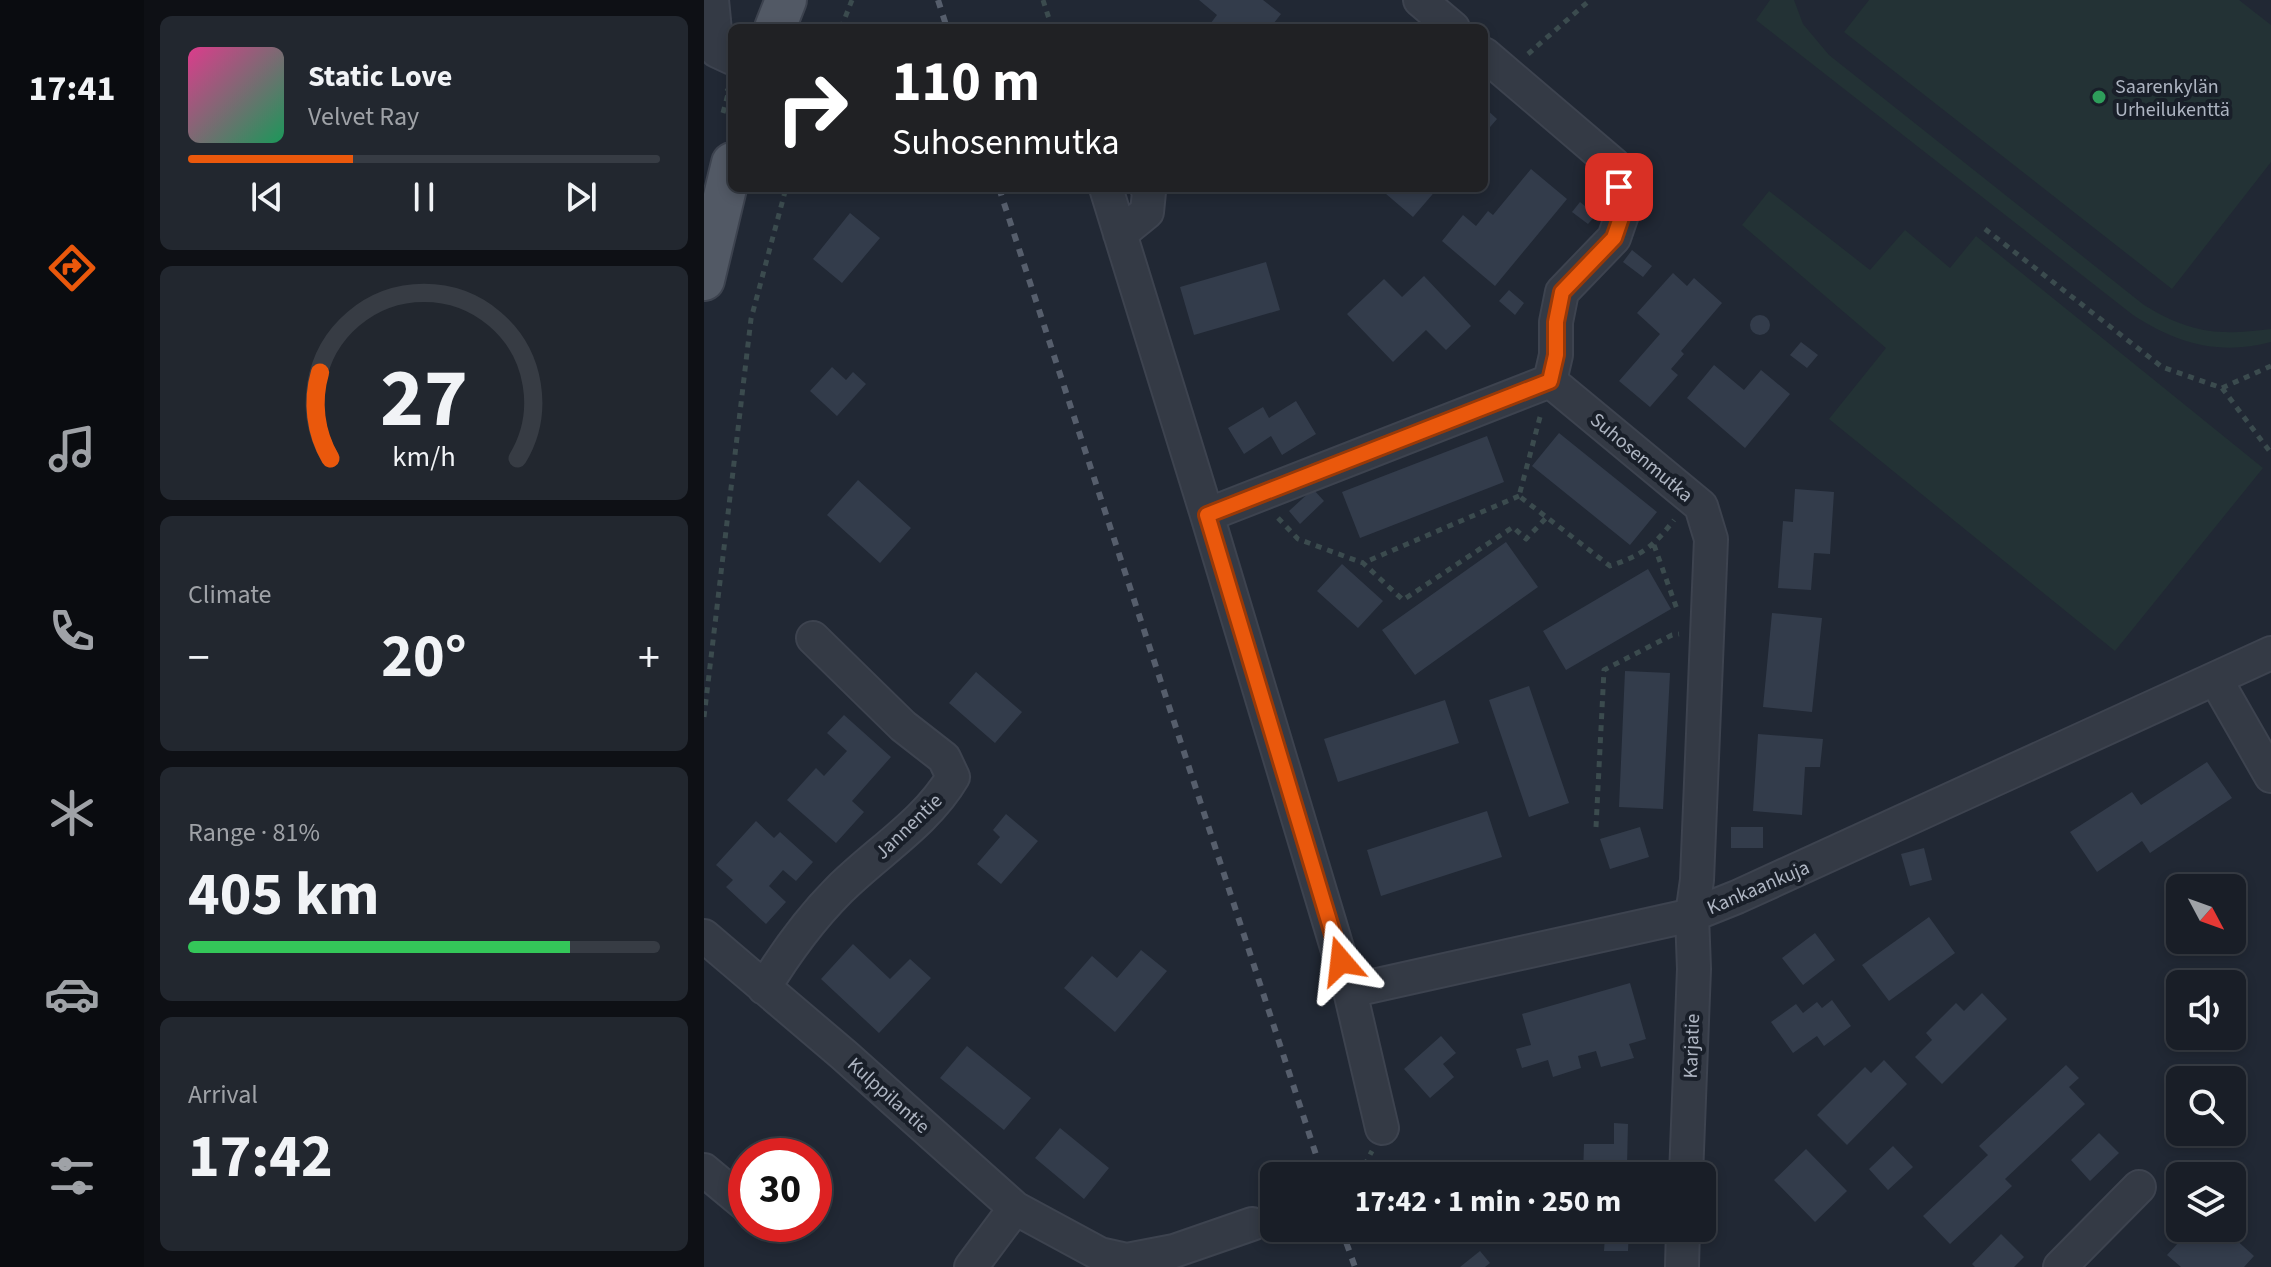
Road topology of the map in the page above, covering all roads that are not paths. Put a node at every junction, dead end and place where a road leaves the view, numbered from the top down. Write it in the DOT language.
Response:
graph roads {
  1 [pos="712,0"];
  2 [pos="786,0"];
  3 [pos="1420,0"];
  4 [pos="777,24"];
  5 [pos="1448,24"];
  6 [pos="728,56"];
  7 [pos="1495,64"];
  8 [pos="728,180"];
  9 [pos="1107,192"];
  10 [pos="1149,192"];
  11 [pos="1120,234"];
  12 [pos="704,280"];
  13 [pos="1550,381"];
  14 [pos="1207,515"];
  15 [pos="813,638"];
  16 [pos="2271,653"];
  17 [pos="2216,680"];
  18 [pos="2271,776"];
  19 [pos="1692,915"];
  20 [pos="704,936"];
  21 [pos="764,988"];
  22 [pos="1350,991"];
  23 [pos="1382,1128"];
  24 [pos="1687,1162"];
  25 [pos="704,1170"];
  26 [pos="2139,1187"];
  27 [pos="728,1190"];
  28 [pos="1015,1208"];
  29 [pos="1252,1224"];
  30 [pos="1683,1242"];
  31 [pos="971,1267"];
  32 [pos="1682,1267"];
  33 [pos="2060,1267"];
  1 -- 6 [label="street"];
  2 -- 4 [label="main road"];
  3 -- 5 [label="street"];
  7 -- 13 [label="street"];
  8 -- 12 [label="main road"];
  9 -- 11 [label="street"];
  10 -- 11 [label="street"];
  11 -- 14 [label="street"];
  13 -- 14 [label="street"];
  13 -- 19 [label="street, Suhosenmutka"];
  14 -- 22 [label="street"];
  15 -- 21 [label="street, Jannentie"];
  16 -- 17 [label="street, Kankaankuja"];
  17 -- 18 [label="street"];
  17 -- 19 [label="street, Kankaankuja"];
  19 -- 22 [label="street, Kankaankuja"];
  19 -- 24 [label="street, Karjatie"];
  20 -- 21 [label="street, Kulppilantie"];
  21 -- 28 [label="street, Kulppilantie"];
  22 -- 23 [label="street"];
  25 -- 27 [label="street"];
  26 -- 33 [label="street"];
  28 -- 29 [label="street, Kulppilantie"];
  28 -- 31 [label="street"];
  30 -- 32 [label="street"];
}
